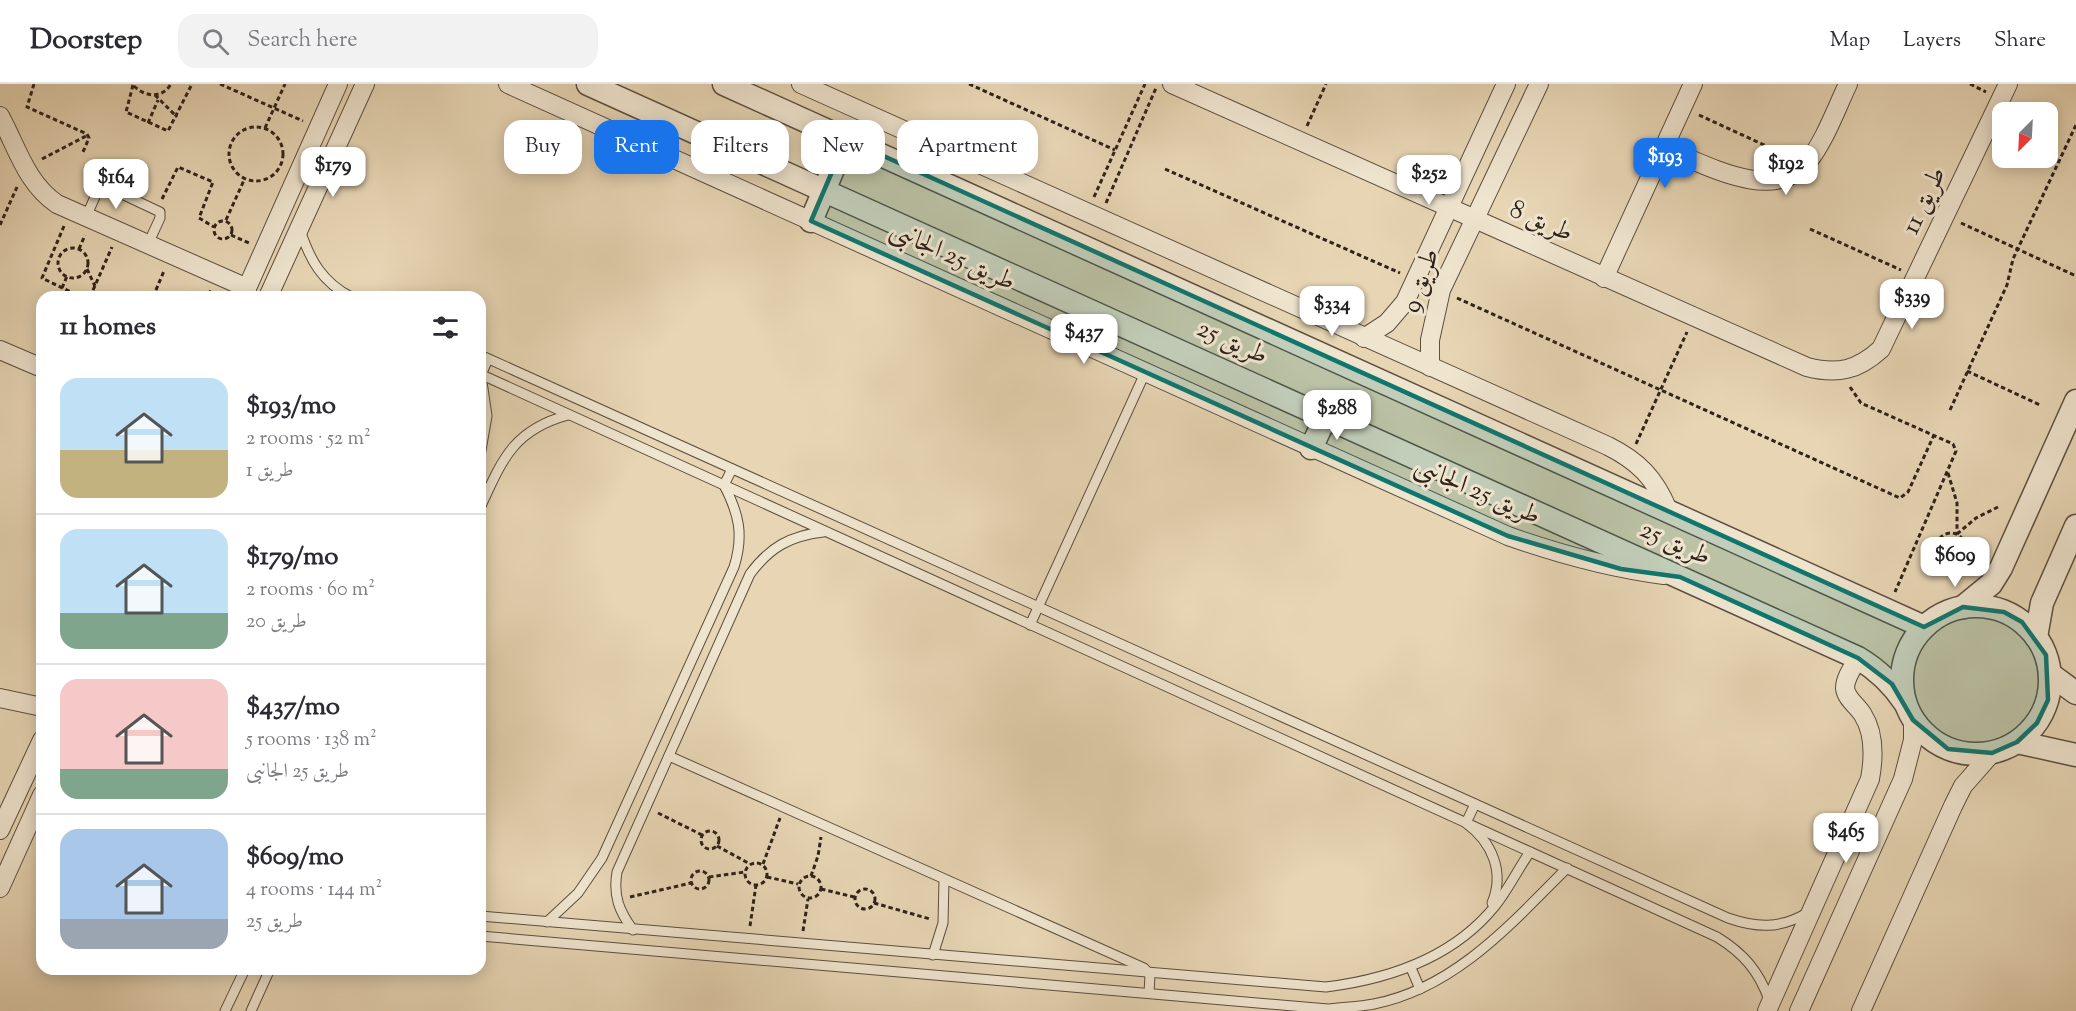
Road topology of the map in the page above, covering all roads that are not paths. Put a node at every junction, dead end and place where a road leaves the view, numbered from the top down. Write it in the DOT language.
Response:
graph roads {
  1 [pos="338,84"];
  2 [pos="364,84"];
  3 [pos="508,84"];
  4 [pos="588,84"];
  5 [pos="724,84"];
  6 [pos="801,84"];
  7 [pos="1172,84"];
  8 [pos="1506,84"];
  9 [pos="1539,84"];
  10 [pos="1693,84"];
  11 [pos="1848,84"];
  12 [pos="2008,84"];
  13 [pos="0,116"];
  14 [pos="804,120"];
  15 [pos="1664,148"];
  16 [pos="885,157"];
  17 [pos="831,174"];
  18 [pos="824,190"];
  19 [pos="1448,209"];
  20 [pos="78,213"];
  21 [pos="1472,220"];
  22 [pos="811,221"];
  23 [pos="299,228"];
  24 [pos="148,244"];
  25 [pos="1604,278"];
  26 [pos="241,291"];
  27 [pos="246,291"];
  28 [pos="271,291"];
  29 [pos="340,291"];
  30 [pos="1694,317"];
  31 [pos="1364,338"];
  32 [pos="0,350"];
  33 [pos="486,358"];
  34 [pos="36,365"];
  35 [pos="1430,367"];
  36 [pos="1145,372"];
  37 [pos="486,378"];
  38 [pos="2076,401"];
  39 [pos="608,413"];
  40 [pos="568,415"];
  41 [pos="1326,417"];
  42 [pos="601,429"];
  43 [pos="1311,448"];
  44 [pos="732,469"];
  45 [pos="724,485"];
  46 [pos="486,495"];
  47 [pos="1668,510"];
  48 [pos="855,524"];
  49 [pos="2076,526"];
  50 [pos="826,532"];
  51 [pos="847,541"];
  52 [pos="1680,577"];
  53 [pos="1038,607"];
  54 [pos="1963,607"];
  55 [pos="1030,625"];
  56 [pos="1924,627"];
  57 [pos="2036,637"];
  58 [pos="694,655"];
  59 [pos="1858,658"];
  60 [pos="1160,662"];
  61 [pos="711,663"];
  62 [pos="2050,674"];
  63 [pos="1151,680"];
  64 [pos="2076,693"];
  65 [pos="0,698"];
  66 [pos="36,706"];
  67 [pos="1909,711"];
  68 [pos="1285,718"];
  69 [pos="1276,736"];
  70 [pos="2018,742"];
  71 [pos="36,753"];
  72 [pos="1992,753"];
  73 [pos="2076,755"];
  74 [pos="669,756"];
  75 [pos="638,779"];
  76 [pos="21,785"];
  77 [pos="656,787"];
  78 [pos="36,792"];
  79 [pos="1474,804"];
  80 [pos="36,808"];
  81 [pos="1466,823"];
  82 [pos="0,830"];
  83 [pos="1530,852"];
  84 [pos="1567,868"];
  85 [pos="945,880"];
  86 [pos="0,888"];
  87 [pos="1812,910"];
  88 [pos="486,917"];
  89 [pos="1483,918"];
  90 [pos="547,922"];
  91 [pos="608,927"];
  92 [pos="633,930"];
  93 [pos="486,937"];
  94 [pos="749,940"];
  95 [pos="607,947"];
  96 [pos="881,951"];
  97 [pos="933,955"];
  98 [pos="746,959"];
  99 [pos="1016,963"];
  100 [pos="1411,968"];
  101 [pos="879,970"];
  102 [pos="242,975"];
  103 [pos="268,975"];
  104 [pos="1150,975"];
  105 [pos="1014,982"];
  106 [pos="1282,985"];
  107 [pos="1420,989"];
  108 [pos="1149,993"];
  109 [pos="1281,1006"];
  110 [pos="1768,1007"];
  111 [pos="225,1011"];
  112 [pos="251,1011"];
  113 [pos="1799,1011"];
  114 [pos="1861,1011"];
  1 -- 27 [label="street"];
  2 -- 23 [label="street"];
  3 -- 22 [label="street, طريق 25 الجانبى"];
  4 -- 18 [label="street, طريق 25"];
  5 -- 14 [label="street, طريق 25"];
  6 -- 31 [label="street"];
  7 -- 19 [label="street, طريق 8"];
  8 -- 19 [label="street, طريق 9"];
  9 -- 21 [label="street, طريق 9"];
  10 -- 15 [label="street"];
  11 -- 15 [label="street"];
  12 -- 30 [label="street, طريق 11"];
  13 -- 20 [label="street"];
  15 -- 25 [label="street"];
  16 -- 47 [label="street, طريق 25"];
  17 -- 18 [label="street"];
  18 -- 22 [label="street"];
  18 -- 41 [label="street, طريق 25"];
  19 -- 21 [label="street, طريق 8"];
  19 -- 31 [label="street, طريق 9"];
  20 -- 24 [label="street"];
  20 -- 24 [label="lane"];
  21 -- 25 [label="street, طريق 8"];
  21 -- 35 [label="street, طريق 9"];
  22 -- 36 [label="street, طريق 25 الجانبى"];
  23 -- 28 [label="street"];
  23 -- 29 [label="lane"];
  24 -- 26 [label="street"];
  25 -- 30 [label="street, طريق 8"];
  31 -- 35 [label="street"];
  32 -- 34 [label="street"];
  33 -- 39 [label="lane"];
  35 -- 47 [label="street"];
  36 -- 43 [label="street, طريق 25 الجانبى"];
  36 -- 53 [label="lane"];
  37 -- 40 [label="lane"];
  38 -- 54 [label="street"];
  39 -- 42 [label="lane"];
  39 -- 44 [label="lane"];
  40 -- 42 [label="lane"];
  40 -- 46 [label="lane"];
  41 -- 43 [label="street"];
  41 -- 52 [label="street, طريق 25"];
  42 -- 45 [label="lane"];
  43 -- 52 [label="street, طريق 25 الجانبى"];
  44 -- 45 [label="lane"];
  44 -- 48 [label="lane"];
  45 -- 50 [label="lane"];
  45 -- 58 [label="lane"];
  47 -- 56 [label="street, طريق 25"];
  48 -- 51 [label="lane"];
  48 -- 53 [label="lane"];
  49 -- 57 [label="street"];
  50 -- 51 [label="lane"];
  50 -- 61 [label="lane"];
  51 -- 55 [label="lane"];
  52 -- 59 [label="street, طريق 25"];
  53 -- 55 [label="lane"];
  53 -- 60 [label="lane"];
  54 -- 56 [label="street"];
  54 -- 57 [label="street"];
  55 -- 63 [label="lane"];
  56 -- 67 [label="street"];
  57 -- 62 [label="street"];
  58 -- 61 [label="lane"];
  58 -- 75 [label="lane"];
  59 -- 67 [label="street, طريق 25"];
  59 -- 87 [label="street"];
  60 -- 63 [label="lane"];
  60 -- 68 [label="lane"];
  61 -- 74 [label="lane"];
  62 -- 64 [label="street"];
  62 -- 70 [label="street"];
  63 -- 69 [label="lane"];
  65 -- 66 [label="street"];
  67 -- 72 [label="street"];
  67 -- 113 [label="street"];
  68 -- 69 [label="lane"];
  68 -- 79 [label="lane"];
  69 -- 81 [label="lane"];
  70 -- 72 [label="street"];
  70 -- 73 [label="street"];
  71 -- 76 [label="street"];
  72 -- 114 [label="street"];
  74 -- 77 [label="lane"];
  74 -- 85 [label="lane"];
  75 -- 77 [label="lane"];
  75 -- 90 [label="lane"];
  76 -- 78 [label="street"];
  76 -- 82 [label="street"];
  77 -- 92 [label="lane"];
  79 -- 81 [label="lane"];
  79 -- 87 [label="lane"];
  80 -- 86 [label="street"];
  81 -- 83 [label="lane"];
  81 -- 89 [label="lane"];
  83 -- 84 [label="lane"];
  83 -- 89 [label="lane"];
  84 -- 107 [label="lane"];
  84 -- 110 [label="lane"];
  85 -- 97 [label="lane"];
  85 -- 104 [label="lane"];
  87 -- 110 [label="street"];
  88 -- 90 [label="lane"];
  89 -- 100 [label="lane"];
  90 -- 91 [label="lane"];
  91 -- 92 [label="lane"];
  91 -- 95 [label="lane"];
  92 -- 94 [label="lane"];
  93 -- 95 [label="lane"];
  94 -- 96 [label="lane"];
  94 -- 98 [label="lane"];
  95 -- 98 [label="lane"];
  96 -- 97 [label="lane"];
  96 -- 101 [label="lane"];
  97 -- 99 [label="lane"];
  98 -- 101 [label="lane"];
  99 -- 104 [label="lane"];
  99 -- 105 [label="lane"];
  100 -- 106 [label="lane"];
  100 -- 107 [label="lane"];
  101 -- 105 [label="lane"];
  102 -- 111 [label="lane"];
  103 -- 112 [label="lane"];
  104 -- 106 [label="lane"];
  104 -- 108 [label="lane"];
  105 -- 108 [label="lane"];
  106 -- 109 [label="lane"];
  107 -- 109 [label="lane"];
  108 -- 109 [label="lane"];
}
